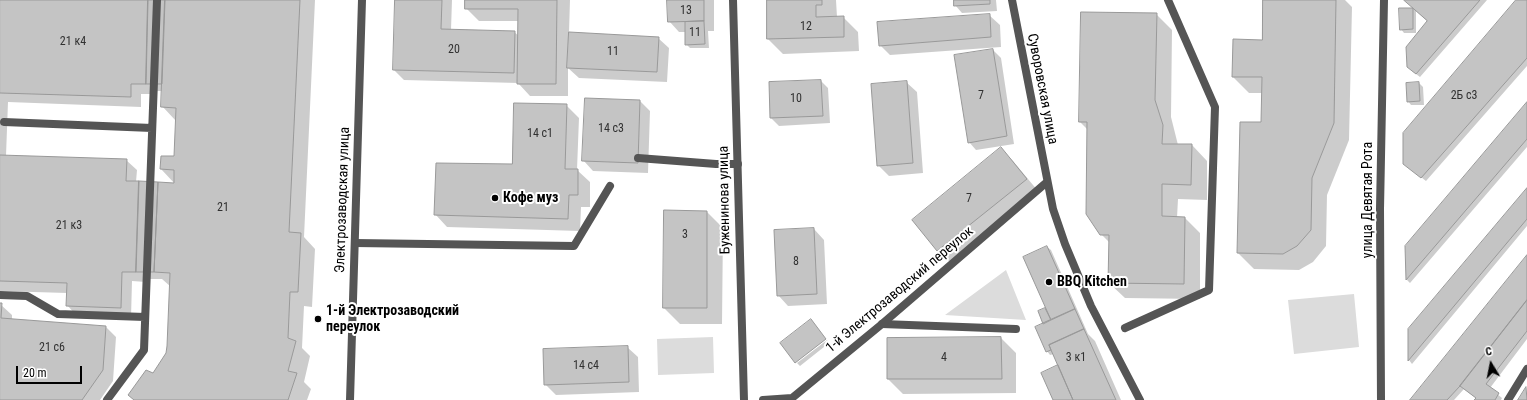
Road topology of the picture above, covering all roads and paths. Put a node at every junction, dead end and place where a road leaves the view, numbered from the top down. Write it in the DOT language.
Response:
graph roads {
  1 [pos="157,0"];
  2 [pos="362,0"];
  3 [pos="733,0"];
  4 [pos="1012,0"];
  5 [pos="1168,0"];
  6 [pos="1384,0"];
  7 [pos="4,122"];
  8 [pos="152,128"];
  9 [pos="638,158"];
  10 [pos="738,164"];
  11 [pos="1047,182"];
  12 [pos="610,186"];
  13 [pos="355,243"];
  14 [pos="0,295"];
  15 [pos="145,317"];
  16 [pos="882,324"];
  17 [pos="1125,328"];
  18 [pos="1016,329"];
  19 [pos="1527,369"];
  20 [pos="107,400"];
  21 [pos="350,400"];
  22 [pos="744,400"];
  23 [pos="763,400"];
  24 [pos="1140,400"];
  25 [pos="1381,400"];
  26 [pos="1508,400"];
  1 -- 8 [label="street"];
  2 -- 13 [label="street, Электрозаводская улица"];
  3 -- 10 [label="street, Буженинова улица"];
  4 -- 11 [label="street, Суворовская улица"];
  5 -- 17 [label="street"];
  6 -- 25 [label="street, улица Девятая Рота"];
  7 -- 8 [label="street"];
  8 -- 15 [label="street"];
  9 -- 10 [label="street"];
  10 -- 22 [label="street, Буженинова улица"];
  11 -- 16 [label="street, 1-й Электрозаводский переулок"];
  11 -- 24 [label="street, Суворовская улица"];
  12 -- 13 [label="street"];
  13 -- 21 [label="street, Электрозаводская улица"];
  14 -- 15 [label="street"];
  15 -- 20 [label="street"];
  16 -- 18 [label="street"];
  16 -- 23 [label="street, 1-й Электрозаводский переулок"];
  19 -- 26 [label="street"];
}
